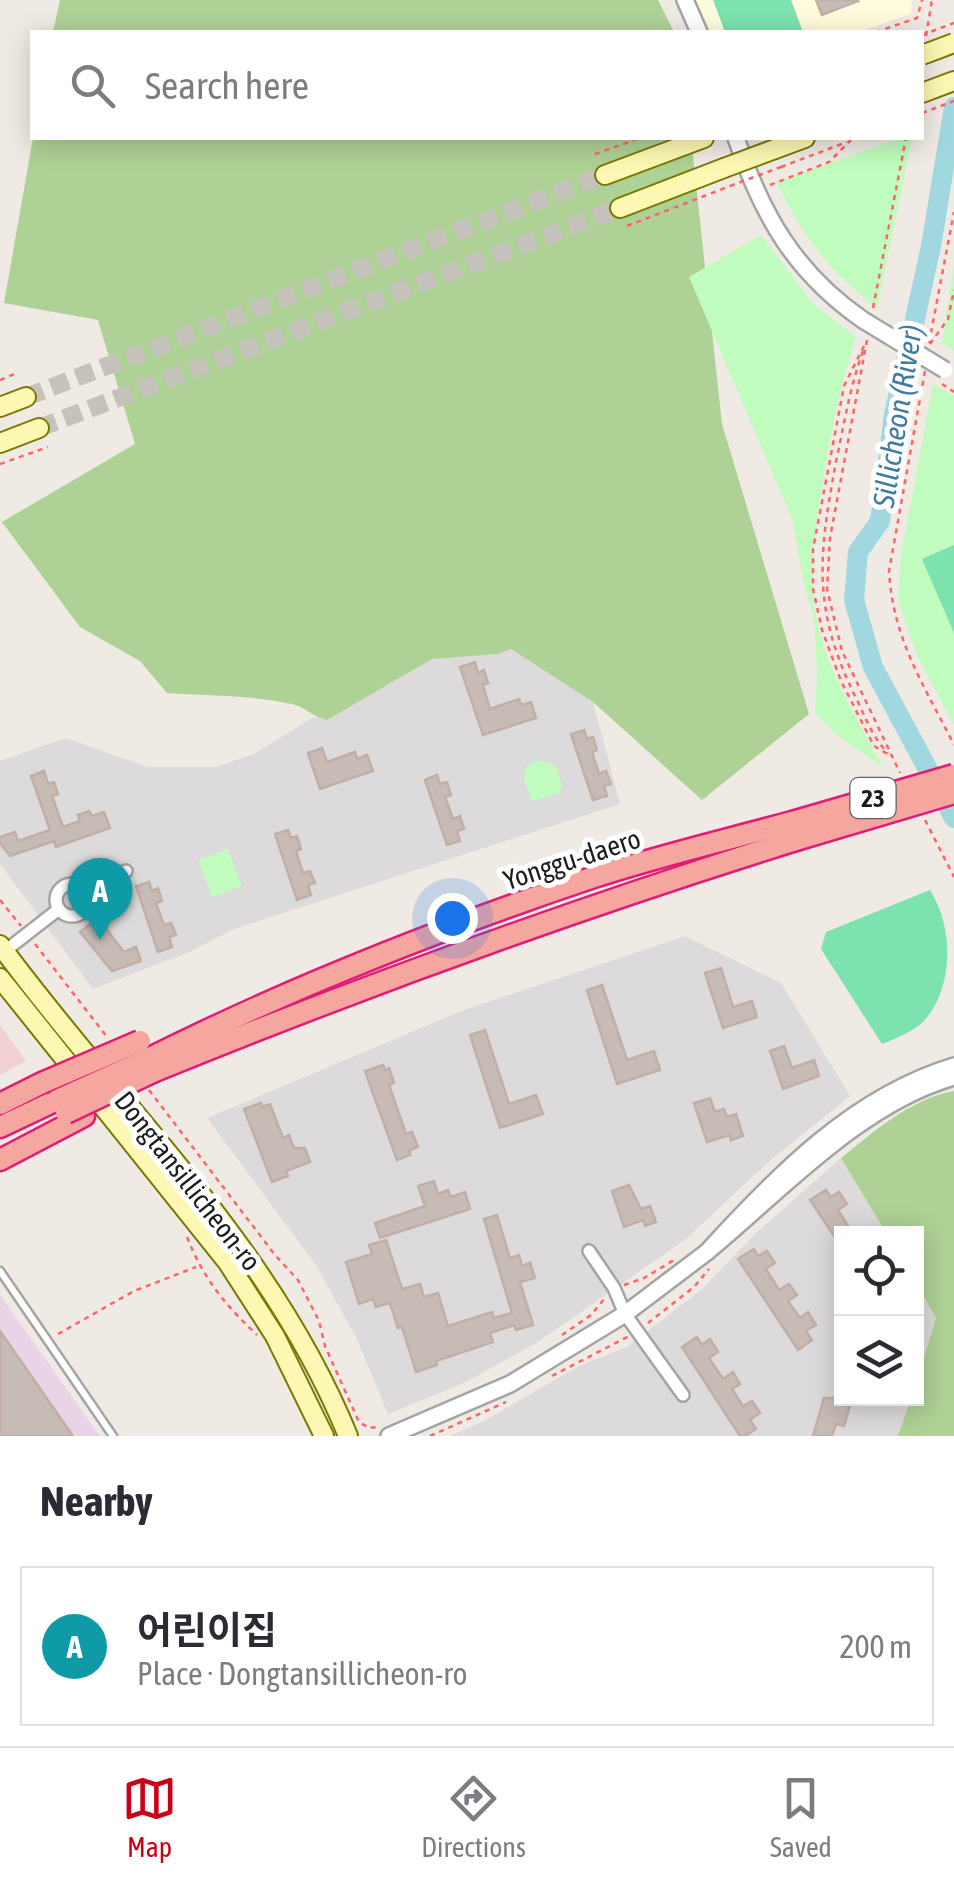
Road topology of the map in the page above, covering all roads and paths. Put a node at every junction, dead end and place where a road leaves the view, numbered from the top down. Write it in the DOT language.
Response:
graph roads {
  1 [pos="685,0"];
  2 [pos="922,0"];
  3 [pos="932,0"];
  4 [pos="954,23"];
  5 [pos="698,30"];
  6 [pos="882,30"];
  7 [pos="924,38"];
  8 [pos="924,42"];
  9 [pos="924,43"];
  10 [pos="954,43"];
  11 [pos="954,81"];
  12 [pos="924,92"];
  13 [pos="954,100"];
  14 [pos="924,112"];
  15 [pos="634,140"];
  16 [pos="699,140"];
  17 [pos="737,140"];
  18 [pos="802,140"];
  19 [pos="852,140"];
  20 [pos="906,140"];
  21 [pos="596,154"];
  22 [pos="778,158"];
  23 [pos="605,175"];
  24 [pos="727,177"];
  25 [pos="770,184"];
  26 [pos="954,212"];
  27 [pos="624,217"];
  28 [pos="952,237"];
  29 [pos="954,290"];
  30 [pos="867,320"];
  31 [pos="926,364"];
  32 [pos="14,374"];
  33 [pos="947,377"];
  34 [pos="0,380"];
  35 [pos="954,392"];
  36 [pos="26,397"];
  37 [pos="0,408"];
  38 [pos="39,428"];
  39 [pos="0,443"];
  40 [pos="48,447"];
  41 [pos="0,464"];
  42 [pos="954,745"];
  43 [pos="891,756"];
  44 [pos="900,774"];
  45 [pos="954,774"];
  46 [pos="954,793"];
  47 [pos="918,808"];
  48 [pos="794,831"];
  49 [pos="126,871"];
  50 [pos="954,877"];
  51 [pos="103,880"];
  52 [pos="74,884"];
  53 [pos="88,898"];
  54 [pos="0,900"];
  55 [pos="59,910"];
  56 [pos="26,933"];
  57 [pos="2,950"];
  58 [pos="0,978"];
  59 [pos="213,1037"];
  60 [pos="117,1050"];
  61 [pos="149,1066"];
  62 [pos="954,1066"];
  63 [pos="954,1078"];
  64 [pos="0,1104"];
  65 [pos="65,1112"];
  66 [pos="0,1127"];
  67 [pos="0,1145"];
  68 [pos="0,1160"];
  69 [pos="184,1229"];
  70 [pos="589,1251"];
  71 [pos="711,1257"];
  72 [pos="198,1266"];
  73 [pos="0,1271"];
  74 [pos="644,1278"];
  75 [pos="629,1282"];
  76 [pos="604,1299"];
  77 [pos="625,1314"];
  78 [pos="649,1322"];
  79 [pos="58,1334"];
  80 [pos="561,1336"];
  81 [pos="264,1342"];
  82 [pos="684,1396"];
  83 [pos="370,1428"];
  84 [pos="390,1429"];
  85 [pos="113,1436"];
  86 [pos="324,1436"];
  87 [pos="348,1436"];
  88 [pos="372,1436"];
  1 -- 5 [label="street"];
  2 -- 6 [label="path"];
  3 -- 7 [label="path"];
  4 -- 8 [label="path, bridge"];
  9 -- 10 [label="main road, bridge"];
  11 -- 12 [label="main road"];
  13 -- 14 [label="path"];
  15 -- 21 [label="path"];
  16 -- 23 [label="main road"];
  17 -- 30 [label="street"];
  18 -- 22 [label="main road"];
  19 -- 22 [label="path"];
  19 -- 25 [label="path"];
  20 -- 30 [label="path"];
  22 -- 24 [label="main road, bridge"];
  22 -- 24 [label="path, bridge"];
  24 -- 27 [label="main road"];
  24 -- 27 [label="path"];
  26 -- 28 [label="path"];
  28 -- 29 [label="path"];
  30 -- 33 [label="street, bridge"];
  31 -- 42 [label="path"];
  32 -- 34 [label="path"];
  33 -- 35 [label="path"];
  36 -- 37 [label="main road"];
  38 -- 39 [label="main road"];
  40 -- 41 [label="path"];
  43 -- 43 [label="path"];
  43 -- 44 [label="path"];
  45 -- 48 [label="highway, Yonggu-daero / 23, bridge"];
  46 -- 48 [label="highway, Yonggu-daero / 23, bridge"];
  47 -- 50 [label="path"];
  48 -- 59 [label="highway, Yonggu-daero / 23"];
  49 -- 51 [label="street"];
  51 -- 52 [label="street"];
  51 -- 53 [label="street"];
  52 -- 53 [label="street"];
  52 -- 55 [label="street"];
  53 -- 55 [label="street"];
  54 -- 56 [label="path"];
  55 -- 56 [label="street"];
  56 -- 57 [label="street"];
  56 -- 60 [label="path"];
  57 -- 87 [label="main road, Dongtansillicheon-ro"];
  58 -- 86 [label="main road, Dongtansillicheon-ro"];
  59 -- 61 [label="highway"];
  59 -- 61 [label="highway, Yonggu-daero / 23"];
  61 -- 64 [label="highway, bridge"];
  61 -- 65 [label="highway, Yonggu-daero / 23, bridge"];
  61 -- 83 [label="path"];
  62 -- 71 [label="street"];
  63 -- 71 [label="street"];
  65 -- 66 [label="highway, Yonggu-daero / 23"];
  65 -- 67 [label="highway, Yonggu-daero / 23"];
  65 -- 68 [label="highway"];
  69 -- 72 [label="path"];
  70 -- 77 [label="street"];
  71 -- 77 [label="street"];
  71 -- 78 [label="path"];
  72 -- 79 [label="path"];
  72 -- 81 [label="path"];
  73 -- 85 [label="lane"];
  74 -- 75 [label="path"];
  76 -- 80 [label="path"];
  77 -- 82 [label="street"];
  77 -- 84 [label="street"];
  83 -- 84 [label="path"];
  83 -- 88 [label="path"];
}
